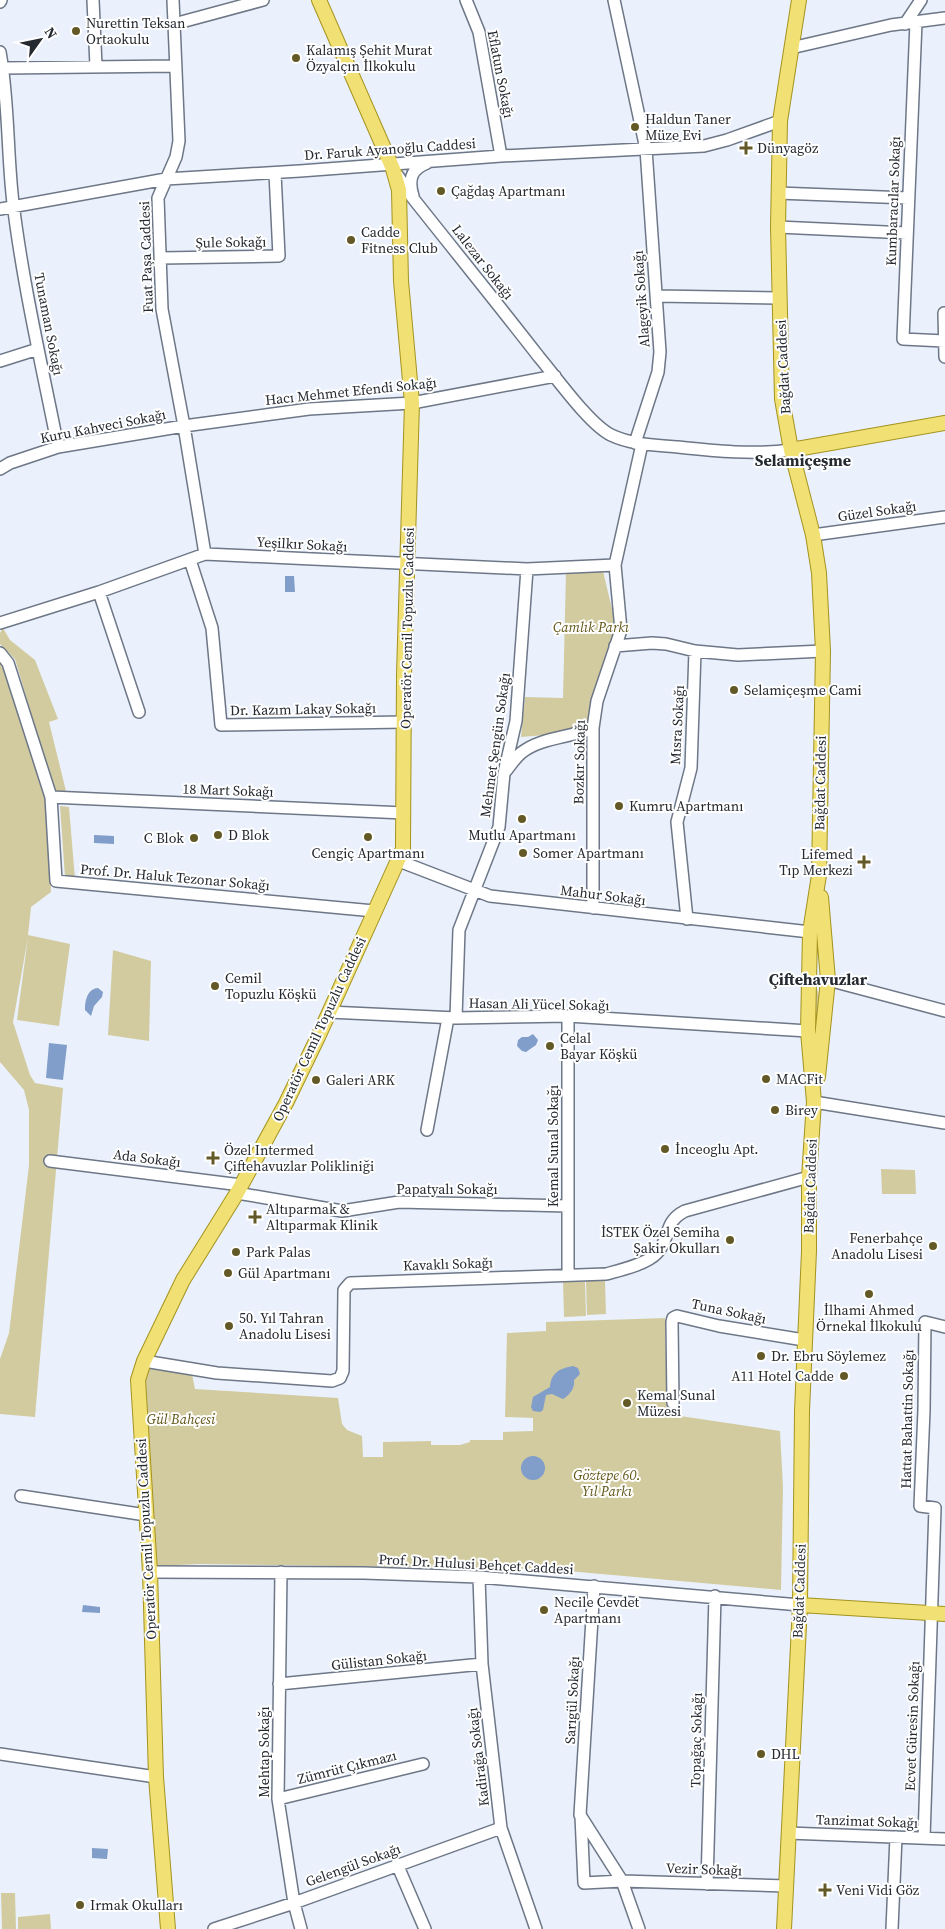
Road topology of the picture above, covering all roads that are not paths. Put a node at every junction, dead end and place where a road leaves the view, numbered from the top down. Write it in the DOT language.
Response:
graph roads {
  1 [pos="93,0"];
  2 [pos="173,0"];
  3 [pos="263,0"];
  4 [pos="319,0"];
  5 [pos="466,0"];
  6 [pos="614,0"];
  7 [pos="799,0"];
  8 [pos="921,0"];
  9 [pos="925,0"];
  10 [pos="945,18"];
  11 [pos="915,22"];
  12 [pos="174,24"];
  13 [pos="791,51"];
  14 [pos="0,52"];
  15 [pos="96,66"];
  16 [pos="176,66"];
  17 [pos="2,76"];
  18 [pos="780,121"];
  19 [pos="646,149"];
  20 [pos="501,156"];
  21 [pos="433,160"];
  22 [pos="391,165"];
  23 [pos="276,173"];
  24 [pos="166,179"];
  25 [pos="778,193"];
  26 [pos="908,198"];
  27 [pos="414,200"];
  28 [pos="13,205"];
  29 [pos="0,209"];
  30 [pos="778,226"];
  31 [pos="907,233"];
  32 [pos="160,258"];
  33 [pos="656,296"];
  34 [pos="780,298"];
  35 [pos="944,314"];
  36 [pos="944,341"];
  37 [pos="38,348"];
  38 [pos="945,357"];
  39 [pos="0,361"];
  40 [pos="555,376"];
  41 [pos="412,403"];
  42 [pos="944,424"];
  43 [pos="184,426"];
  44 [pos="639,443"];
  45 [pos="58,447"];
  46 [pos="791,450"];
  47 [pos="0,469"];
  48 [pos="945,517"];
  49 [pos="813,535"];
  50 [pos="206,554"];
  51 [pos="190,560"];
  52 [pos="408,564"];
  53 [pos="615,565"];
  54 [pos="527,569"];
  55 [pos="99,592"];
  56 [pos="0,623"];
  57 [pos="615,646"];
  58 [pos="695,651"];
  59 [pos="823,651"];
  60 [pos="0,653"];
  61 [pos="139,712"];
  62 [pos="404,722"];
  63 [pos="593,728"];
  64 [pos="504,773"];
  65 [pos="51,797"];
  66 [pos="404,813"];
  67 [pos="399,861"];
  68 [pos="819,875"];
  69 [pos="474,891"];
  70 [pos="593,908"];
  71 [pos="374,911"];
  72 [pos="687,920"];
  73 [pos="810,932"];
  74 [pos="828,980"];
  75 [pos="945,1011"];
  76 [pos="330,1012"];
  77 [pos="568,1016"];
  78 [pos="452,1018"];
  79 [pos="808,1030"];
  80 [pos="814,1102"];
  81 [pos="945,1123"];
  82 [pos="427,1130"];
  83 [pos="50,1161"];
  84 [pos="809,1177"];
  85 [pos="239,1189"];
  86 [pos="568,1206"];
  87 [pos="568,1275"];
  88 [pos="945,1327"];
  89 [pos="804,1340"];
  90 [pos="144,1361"];
  91 [pos="673,1403"];
  92 [pos="20,1496"];
  93 [pos="146,1515"];
  94 [pos="150,1572"];
  95 [pos="280,1572"];
  96 [pos="479,1577"];
  97 [pos="594,1586"];
  98 [pos="715,1596"];
  99 [pos="800,1605"];
  100 [pos="931,1614"];
  101 [pos="945,1614"];
  102 [pos="482,1664"];
  103 [pos="279,1684"];
  104 [pos="0,1754"];
  105 [pos="423,1764"];
  106 [pos="156,1777"];
  107 [pos="278,1799"];
  108 [pos="580,1815"];
  109 [pos="501,1828"];
  110 [pos="788,1833"];
  111 [pos="896,1836"];
  112 [pos="924,1838"];
  113 [pos="945,1839"];
  114 [pos="397,1864"];
  115 [pos="622,1881"];
  116 [pos="707,1884"];
  117 [pos="786,1886"];
  118 [pos="294,1903"];
  119 [pos="168,1929"];
  120 [pos="214,1929"];
  121 [pos="301,1929"];
  122 [pos="425,1929"];
  123 [pos="536,1929"];
  124 [pos="639,1929"];
  125 [pos="784,1929"];
  126 [pos="892,1929"];
  1 -- 15 [label="street"];
  2 -- 12 [label="street, Fuat Paşa Caddesi"];
  3 -- 12 [label="street"];
  4 -- 22 [label="main road, Operatör Cemil Topuzlu Caddesi"];
  5 -- 20 [label="street, Eflatun Sokağı"];
  6 -- 19 [label="street, Alageyik Sokağı"];
  7 -- 13 [label="main road, Bağdat Caddesi"];
  8 -- 11 [label="street"];
  9 -- 11 [label="street, Kumbaracılar Sokağı"];
  10 -- 11 [label="street"];
  11 -- 13 [label="street"];
  11 -- 26 [label="street, Kumbaracılar Sokağı"];
  12 -- 16 [label="street, Fuat Paşa Caddesi"];
  13 -- 18 [label="main road, Bağdat Caddesi"];
  14 -- 17 [label="street, Tunaman Sokağı"];
  15 -- 16 [label="street"];
  15 -- 17 [label="street"];
  16 -- 24 [label="street, Fuat Paşa Caddesi"];
  17 -- 28 [label="street, Tunaman Sokağı"];
  18 -- 19 [label="street, Dr. Faruk Ayanoğlu Caddesi"];
  18 -- 25 [label="main road, Bağdat Caddesi"];
  19 -- 20 [label="street, Dr. Faruk Ayanoğlu Caddesi"];
  19 -- 33 [label="street, Alageyik Sokağı"];
  20 -- 21 [label="street, Dr. Faruk Ayanoğlu Caddesi"];
  21 -- 22 [label="street, Dr. Faruk Ayanoğlu Caddesi"];
  21 -- 27 [label="street"];
  22 -- 23 [label="street, Dr. Faruk Ayanoğlu Caddesi"];
  22 -- 27 [label="street, Lalezar Sokağı"];
  22 -- 41 [label="main road, Operatör Cemil Topuzlu Caddesi"];
  23 -- 24 [label="street, Dr. Faruk Ayanoğlu Caddesi"];
  23 -- 32 [label="street, Şule Sokağı"];
  24 -- 28 [label="street, Dr. Faruk Ayanoğlu Caddesi"];
  24 -- 32 [label="street, Fuat Paşa Caddesi"];
  25 -- 26 [label="street"];
  25 -- 30 [label="main road, Bağdat Caddesi"];
  26 -- 31 [label="street, Kumbaracılar Sokağı"];
  27 -- 40 [label="street, Lalezar Sokağı"];
  28 -- 29 [label="street, Dr. Faruk Ayanoğlu Caddesi"];
  28 -- 37 [label="street, Tunaman Sokağı"];
  30 -- 31 [label="street"];
  30 -- 34 [label="main road, Bağdat Caddesi"];
  31 -- 36 [label="street, Kumbaracılar Sokağı"];
  32 -- 43 [label="street, Fuat Paşa Caddesi"];
  33 -- 34 [label="street"];
  33 -- 44 [label="street, Alageyik Sokağı"];
  34 -- 46 [label="main road, Bağdat Caddesi"];
  35 -- 36 [label="street"];
  36 -- 38 [label="street"];
  37 -- 39 [label="street"];
  37 -- 45 [label="street, Tunaman Sokağı"];
  40 -- 41 [label="street, Hacı Mehmet Efendi Sokağı"];
  40 -- 44 [label="street"];
  41 -- 43 [label="street, Hacı Mehmet Efendi Sokağı"];
  41 -- 52 [label="main road, Operatör Cemil Topuzlu Caddesi"];
  42 -- 46 [label="main road"];
  43 -- 45 [label="street, Kuru Kahveci Sokağı"];
  43 -- 50 [label="street, Fuat Paşa Caddesi"];
  44 -- 46 [label="street"];
  44 -- 53 [label="street, Bozkır Sokağı"];
  45 -- 47 [label="street, Kuru Kahveci Sokağı"];
  46 -- 49 [label="main road, Bağdat Caddesi"];
  48 -- 49 [label="street, Güzel Sokağı"];
  49 -- 59 [label="main road, Bağdat Caddesi"];
  50 -- 51 [label="street, Yeşilkır Sokağı"];
  50 -- 52 [label="street, Yeşilkır Sokağı"];
  51 -- 55 [label="street, Yeşilkır Sokağı"];
  51 -- 62 [label="street, Dr. Kazım Lakay Sokağı"];
  52 -- 54 [label="street, Yeşilkır Sokağı"];
  52 -- 62 [label="main road, Operatör Cemil Topuzlu Caddesi"];
  53 -- 54 [label="street, Yeşilkır Sokağı"];
  53 -- 57 [label="street, Bozkır Sokağı"];
  54 -- 64 [label="street, Mehmet Şengün Sokağı"];
  55 -- 56 [label="street, Yeşilkır Sokağı"];
  55 -- 61 [label="street"];
  57 -- 58 [label="street"];
  57 -- 63 [label="street, Bozkır Sokağı"];
  58 -- 59 [label="street"];
  58 -- 72 [label="street, Mısra Sokağı"];
  59 -- 68 [label="main road, Bağdat Caddesi"];
  60 -- 65 [label="street"];
  62 -- 66 [label="main road, Operatör Cemil Topuzlu Caddesi"];
  63 -- 64 [label="street"];
  63 -- 70 [label="street, Bozkır Sokağı"];
  64 -- 69 [label="street, Mehmet Şengün Sokağı"];
  65 -- 66 [label="street, 18 Mart Sokağı"];
  65 -- 71 [label="street, Prof. Dr. Haluk Tezonar Sokağı"];
  66 -- 67 [label="main road, Operatör Cemil Topuzlu Caddesi"];
  67 -- 69 [label="street, Mahur Sokağı"];
  67 -- 71 [label="main road, Operatör Cemil Topuzlu Caddesi"];
  68 -- 73 [label="main road, Bağdat Caddesi"];
  68 -- 74 [label="main road"];
  69 -- 70 [label="street, Mahur Sokağı"];
  69 -- 78 [label="street, Mehmet Şengün Sokağı"];
  70 -- 72 [label="street, Mahur Sokağı"];
  71 -- 76 [label="main road, Operatör Cemil Topuzlu Caddesi"];
  72 -- 73 [label="street, Mahur Sokağı"];
  73 -- 79 [label="main road, Bağdat Caddesi"];
  74 -- 75 [label="street"];
  74 -- 80 [label="main road"];
  76 -- 78 [label="street, Hasan Ali Yücel Sokağı"];
  76 -- 85 [label="main road, Operatör Cemil Topuzlu Caddesi"];
  77 -- 78 [label="street, Hasan Ali Yücel Sokağı"];
  77 -- 79 [label="street, Hasan Ali Yücel Sokağı"];
  77 -- 86 [label="street, Kemal Sunal Sokağı"];
  78 -- 82 [label="street, Mehmet Şengün Sokağı"];
  79 -- 80 [label="main road, Bağdat Caddesi"];
  80 -- 81 [label="street"];
  80 -- 84 [label="main road, Bağdat Caddesi"];
  83 -- 85 [label="street, Ada Sokağı"];
  84 -- 87 [label="street, Kavaklı Sokağı"];
  84 -- 89 [label="main road, Bağdat Caddesi"];
  85 -- 86 [label="street, Papatyalı Sokağı"];
  85 -- 90 [label="main road, Operatör Cemil Topuzlu Caddesi"];
  86 -- 87 [label="street, Kemal Sunal Sokağı"];
  87 -- 90 [label="street, Kavaklı Sokağı"];
  88 -- 100 [label="street, Hattat Bahattin Sokağı"];
  89 -- 91 [label="street, Tuna Sokağı"];
  89 -- 99 [label="main road, Bağdat Caddesi"];
  90 -- 93 [label="main road, Operatör Cemil Topuzlu Caddesi"];
  92 -- 93 [label="street"];
  93 -- 94 [label="main road, Operatör Cemil Topuzlu Caddesi"];
  94 -- 95 [label="street, Prof. Dr. Hulusi Behçet Caddesi"];
  94 -- 106 [label="main road, Operatör Cemil Topuzlu Caddesi"];
  95 -- 96 [label="street, Prof. Dr. Hulusi Behçet Caddesi"];
  95 -- 103 [label="street, Mehtap Sokağı"];
  96 -- 97 [label="street, Prof. Dr. Hulusi Behçet Caddesi"];
  96 -- 102 [label="street, Kadirağa Sokağı"];
  97 -- 98 [label="street, Prof. Dr. Hulusi Behçet Caddesi"];
  97 -- 108 [label="street, Sarıgül Sokağı"];
  98 -- 99 [label="street, Prof. Dr. Hulusi Behçet Caddesi"];
  98 -- 116 [label="street, Topağaç Sokağı"];
  99 -- 100 [label="main road"];
  99 -- 110 [label="main road, Bağdat Caddesi"];
  100 -- 101 [label="main road"];
  100 -- 112 [label="street, Ecvet Güresin Sokağı"];
  102 -- 103 [label="street, Gülistan Sokağı"];
  102 -- 109 [label="street, Kadirağa Sokağı"];
  103 -- 107 [label="street, Mehtap Sokağı"];
  104 -- 106 [label="street"];
  105 -- 107 [label="street, Zümrüt Çıkmazı"];
  106 -- 119 [label="main road, Operatör Cemil Topuzlu Caddesi"];
  107 -- 118 [label="street, Mehtap Sokağı"];
  108 -- 115 [label="street"];
  108 -- 115 [label="street, Sarıgül Sokağı"];
  109 -- 114 [label="street, Gelengül Sokağı"];
  109 -- 123 [label="street, Kadirağa Sokağı"];
  110 -- 111 [label="street, Tanzimat Sokağı"];
  110 -- 117 [label="main road, Bağdat Caddesi"];
  111 -- 112 [label="street, Tanzimat Sokağı"];
  111 -- 126 [label="street"];
  112 -- 113 [label="street, Tanzimat Sokağı"];
  114 -- 118 [label="street, Gelengül Sokağı"];
  114 -- 122 [label="street"];
  115 -- 116 [label="street, Vezir Sokağı"];
  115 -- 124 [label="street"];
  116 -- 117 [label="street, Vezir Sokağı"];
  117 -- 125 [label="main road, Bağdat Caddesi"];
  118 -- 120 [label="street, Gelengül Sokağı"];
  118 -- 121 [label="street, Mehtap Sokağı"];
}
